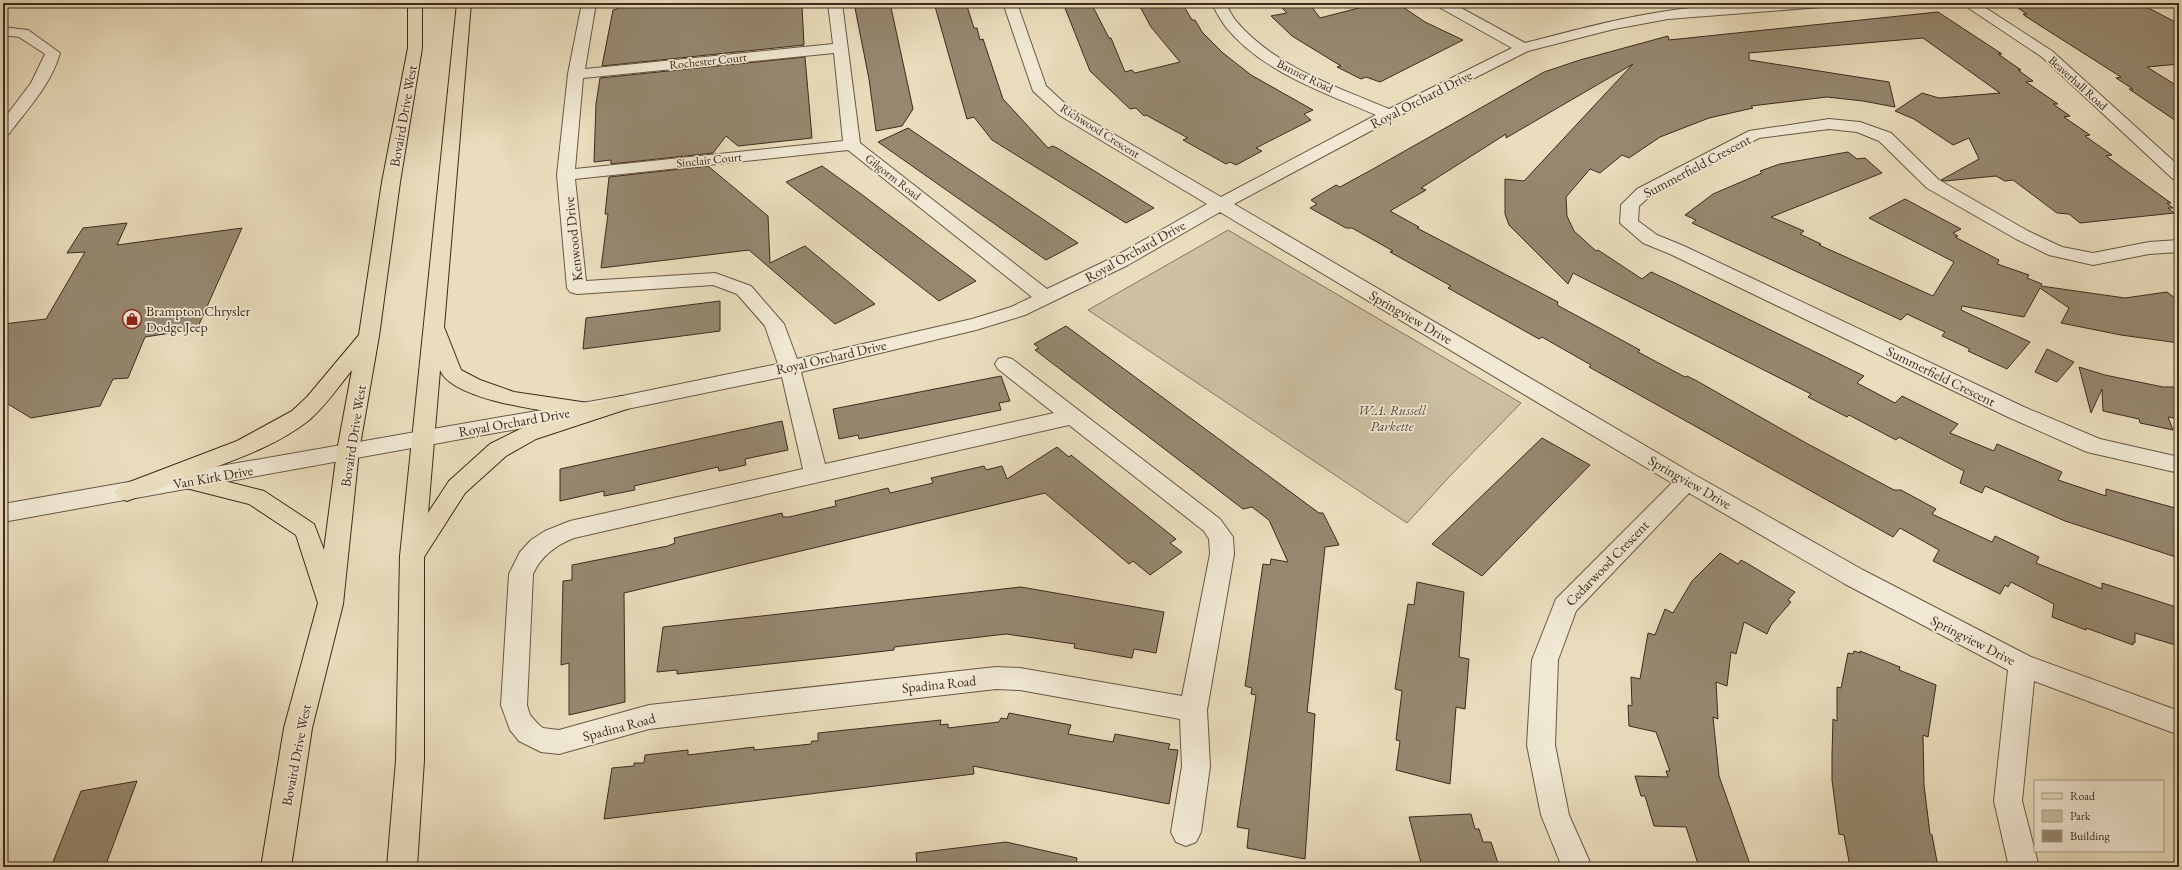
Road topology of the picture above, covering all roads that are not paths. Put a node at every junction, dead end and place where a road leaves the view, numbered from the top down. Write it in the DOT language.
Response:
graph roads {
  1 [pos="415,3"];
  2 [pos="464,3"];
  3 [pos="589,3"];
  4 [pos="835,3"];
  5 [pos="1010,3"];
  6 [pos="1218,3"];
  7 [pos="1442,3"];
  8 [pos="1821,3"];
  9 [pos="1968,3"];
  10 [pos="3,31"];
  11 [pos="840,48"];
  12 [pos="1523,48"];
  13 [pos="576,74"];
  14 [pos="1389,115"];
  15 [pos="3,132"];
  16 [pos="852,145"];
  17 [pos="566,175"];
  18 [pos="2179,175"];
  19 [pos="1219,205"];
  20 [pos="2179,246"];
  21 [pos="1046,298"];
  22 [pos="435,326"];
  23 [pos="369,336"];
  24 [pos="1006,364"];
  25 [pos="790,368"];
  26 [pos="622,403"];
  27 [pos="587,409"];
  28 [pos="1072,417"];
  29 [pos="423,438"];
  30 [pos="348,451"];
  31 [pos="2179,465"];
  32 [pos="816,475"];
  33 [pos="190,481"];
  34 [pos="1687,481"];
  35 [pos="126,492"];
  36 [pos="3,514"];
  37 [pos="412,556"];
  38 [pos="330,604"];
  39 [pos="2022,665"];
  40 [pos="1192,710"];
  41 [pos="2179,722"];
  42 [pos="1186,832"];
  43 [pos="276,867"];
  44 [pos="402,867"];
  45 [pos="1577,867"];
  46 [pos="2024,867"];
  1 -- 23 [label="main road, Bovaird Drive West"];
  2 -- 22 [label="main road"];
  3 -- 13 [label="street, Kenwood Drive"];
  4 -- 11 [label="street, Gilgorm Road"];
  5 -- 19 [label="street, Richwood Crescent"];
  6 -- 14 [label="street, Banner Road"];
  7 -- 12 [label="street"];
  8 -- 12 [label="street, Royal Orchard Drive"];
  9 -- 18 [label="street, Beaverhall Road"];
  10 -- 15 [label="street"];
  11 -- 13 [label="street, Rochester Court"];
  11 -- 16 [label="street, Gilgorm Road"];
  12 -- 14 [label="street, Royal Orchard Drive"];
  13 -- 17 [label="street, Kenwood Drive"];
  14 -- 19 [label="street, Royal Orchard Drive"];
  16 -- 17 [label="street, Sinclair Court"];
  16 -- 21 [label="street, Gilgorm Road"];
  17 -- 25 [label="street, Kenwood Drive"];
  19 -- 21 [label="street, Royal Orchard Drive"];
  19 -- 34 [label="street, Springview Drive"];
  20 -- 31 [label="street, Summerfield Crescent"];
  21 -- 25 [label="street, Royal Orchard Drive"];
  22 -- 27 [label="main road"];
  22 -- 29 [label="main road"];
  23 -- 30 [label="main road, Bovaird Drive West"];
  23 -- 35 [label="main road"];
  24 -- 28 [label="street"];
  25 -- 26 [label="street, Royal Orchard Drive"];
  25 -- 32 [label="street"];
  26 -- 27 [label="street, Royal Orchard Drive"];
  26 -- 37 [label="main road"];
  27 -- 29 [label="street, Royal Orchard Drive"];
  28 -- 32 [label="street, Spadina Road"];
  28 -- 40 [label="street"];
  29 -- 30 [label="street, Van Kirk Drive"];
  29 -- 37 [label="main road"];
  30 -- 33 [label="street, Van Kirk Drive"];
  30 -- 38 [label="main road, Bovaird Drive West"];
  32 -- 40 [label="street, Spadina Road"];
  33 -- 35 [label="street, Van Kirk Drive"];
  33 -- 38 [label="main road"];
  34 -- 39 [label="street, Springview Drive"];
  34 -- 45 [label="street, Cedarwood Crescent"];
  35 -- 36 [label="street, Van Kirk Drive"];
  37 -- 44 [label="main road"];
  38 -- 43 [label="main road, Bovaird Drive West"];
  39 -- 41 [label="street, Springview Drive"];
  39 -- 46 [label="street"];
  40 -- 42 [label="street"];
}
